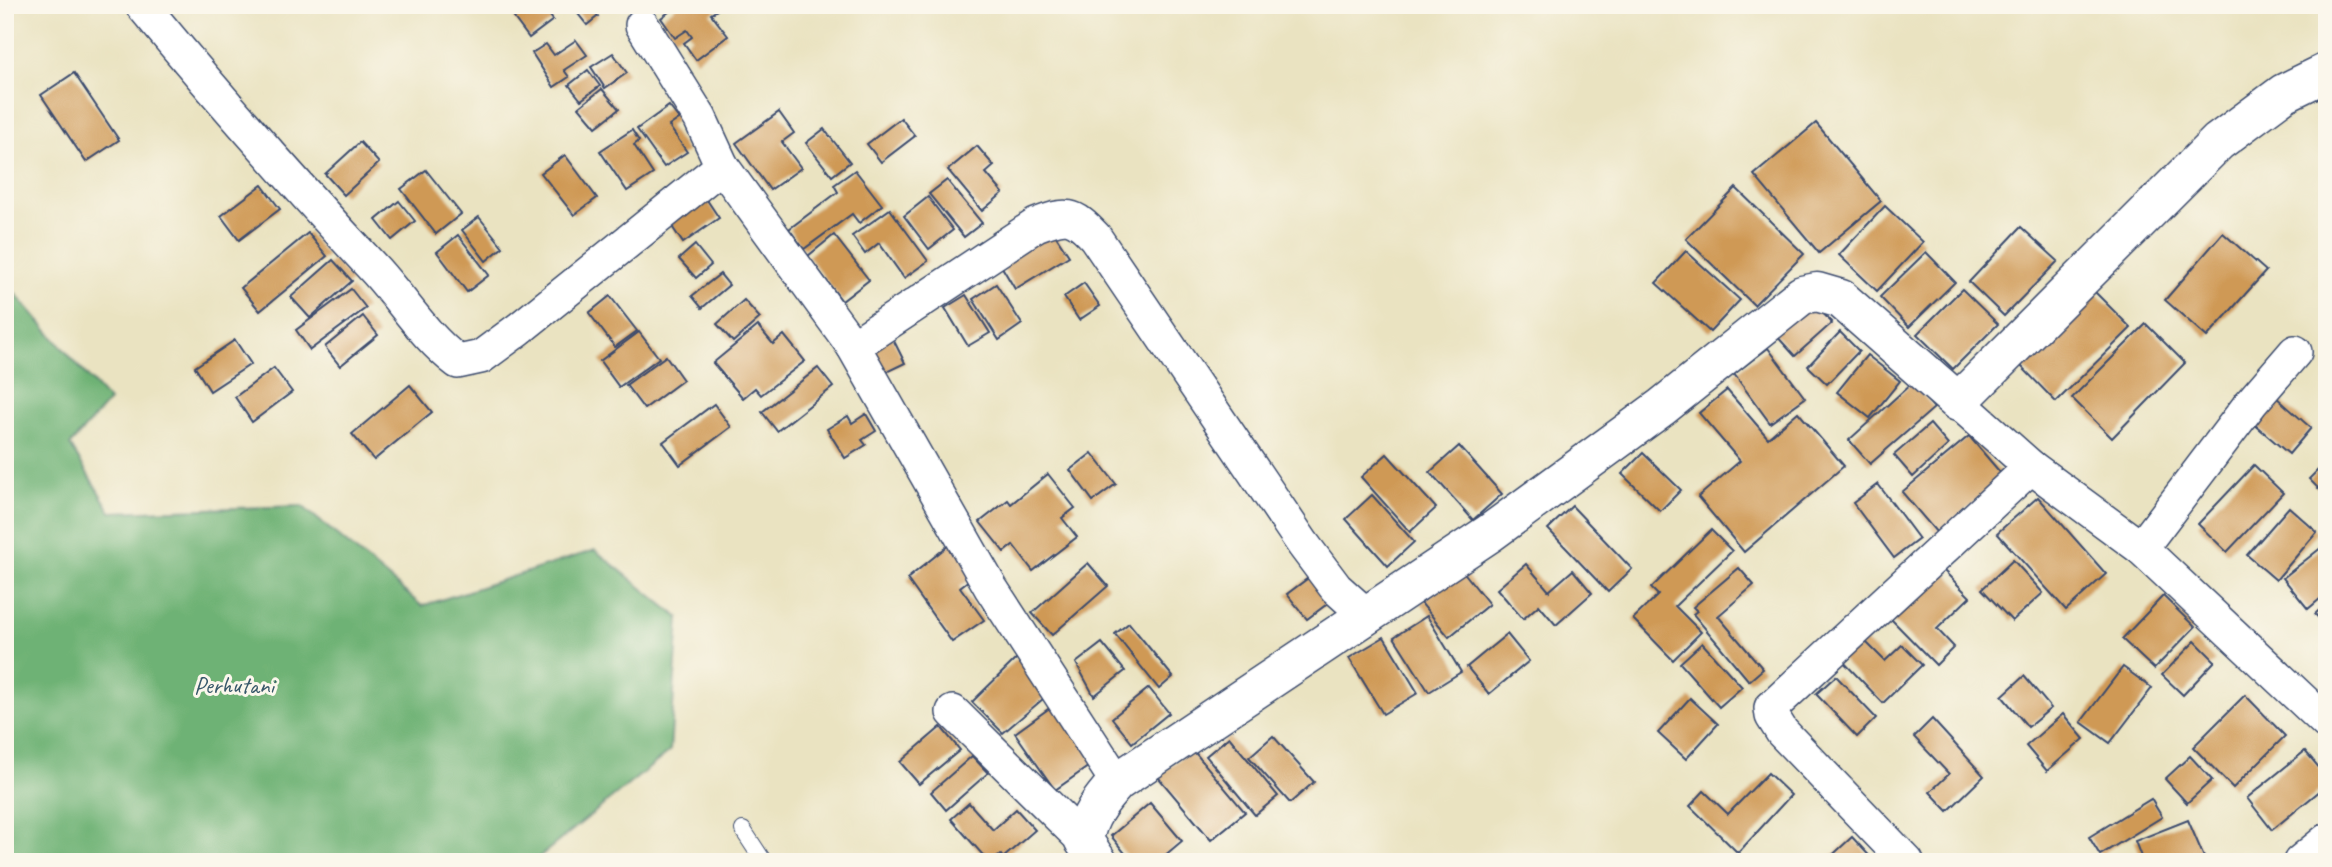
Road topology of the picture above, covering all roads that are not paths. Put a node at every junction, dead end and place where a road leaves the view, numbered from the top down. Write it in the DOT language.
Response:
graph roads {
  1 [pos="142,5"];
  2 [pos="642,25"];
  3 [pos="2327,72"];
  4 [pos="722,166"];
  5 [pos="853,346"];
  6 [pos="2295,352"];
  7 [pos="1958,402"];
  8 [pos="2031,467"];
  9 [pos="2141,548"];
  10 [pos="1365,614"];
  11 [pos="953,712"];
  12 [pos="2327,723"];
  13 [pos="1117,782"];
  14 [pos="743,830"];
  15 [pos="2327,840"];
  16 [pos="1091,852"];
  17 [pos="764,862"];
  18 [pos="1907,862"];
  19 [pos="2300,862"];
  1 -- 4 [label="street"];
  2 -- 4 [label="street"];
  3 -- 7 [label="street"];
  4 -- 5 [label="street"];
  5 -- 10 [label="street"];
  5 -- 13 [label="street"];
  6 -- 9 [label="street"];
  7 -- 8 [label="street"];
  7 -- 10 [label="street"];
  8 -- 9 [label="street"];
  8 -- 18 [label="street"];
  9 -- 12 [label="street"];
  10 -- 13 [label="street"];
  11 -- 16 [label="street"];
  13 -- 16 [label="street"];
  14 -- 17 [label="lane"];
  15 -- 19 [label="street"];
}
